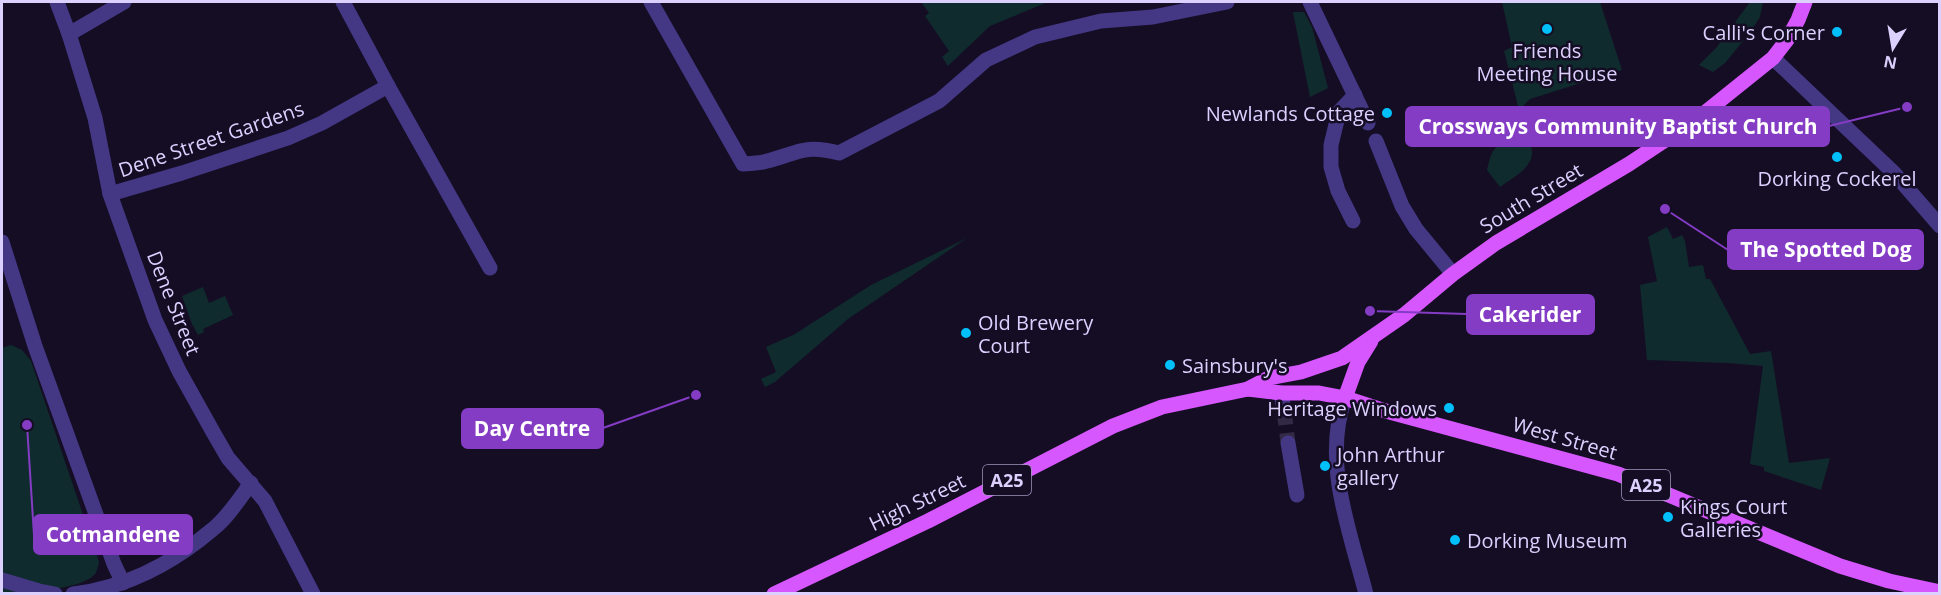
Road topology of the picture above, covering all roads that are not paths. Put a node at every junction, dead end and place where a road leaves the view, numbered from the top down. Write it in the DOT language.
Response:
graph roads {
  1 [pos="57,2"];
  2 [pos="124,2"];
  3 [pos="343,2"];
  4 [pos="651,2"];
  5 [pos="1227,2"];
  6 [pos="1310,2"];
  7 [pos="1805,2"];
  8 [pos="69,34"];
  9 [pos="1773,58"];
  10 [pos="388,86"];
  11 [pos="1355,95"];
  12 [pos="1368,123"];
  13 [pos="1376,141"];
  14 [pos="110,195"];
  15 [pos="1353,221"];
  16 [pos="1940,226"];
  17 [pos="2,242"];
  18 [pos="490,268"];
  19 [pos="1453,274"];
  20 [pos="1374,336"];
  21 [pos="1248,389"];
  22 [pos="1281,393"];
  23 [pos="1344,398"];
  24 [pos="1284,410"];
  25 [pos="1288,443"];
  26 [pos="251,483"];
  27 [pos="1297,495"];
  28 [pos="2,580"];
  29 [pos="123,583"];
  30 [pos="37,592"];
  31 [pos="1940,592"];
  32 [pos="55,594"];
  33 [pos="73,594"];
  34 [pos="313,594"];
  35 [pos="774,594"];
  36 [pos="1366,594"];
  1 -- 8 [label="street, Dene Street"];
  2 -- 8 [label="street"];
  3 -- 10 [label="street"];
  4 -- 5 [label="street"];
  6 -- 11 [label="street"];
  7 -- 9 [label="main road, South Street / A25"];
  8 -- 14 [label="street, Dene Street"];
  9 -- 16 [label="street"];
  9 -- 19 [label="main road, South Street / A25"];
  10 -- 14 [label="street, Dene Street Gardens"];
  10 -- 18 [label="street"];
  11 -- 12 [label="street"];
  11 -- 15 [label="street"];
  13 -- 19 [label="street"];
  14 -- 26 [label="street, Dene Street"];
  17 -- 29 [label="street"];
  19 -- 20 [label="main road, South Street / A25"];
  20 -- 21 [label="main road, South Street / A25"];
  20 -- 23 [label="main road, A25"];
  21 -- 22 [label="main road, West Street / A25"];
  21 -- 35 [label="main road, High Street / A25"];
  22 -- 23 [label="main road, West Street / A25"];
  22 -- 24 [label="street"];
  23 -- 31 [label="main road, West Street / A25"];
  23 -- 36 [label="street"];
  25 -- 27 [label="street"];
  26 -- 29 [label="street"];
  26 -- 34 [label="street, Dene Street"];
  28 -- 30 [label="street"];
  29 -- 33 [label="street"];
  30 -- 32 [label="street"];
}
